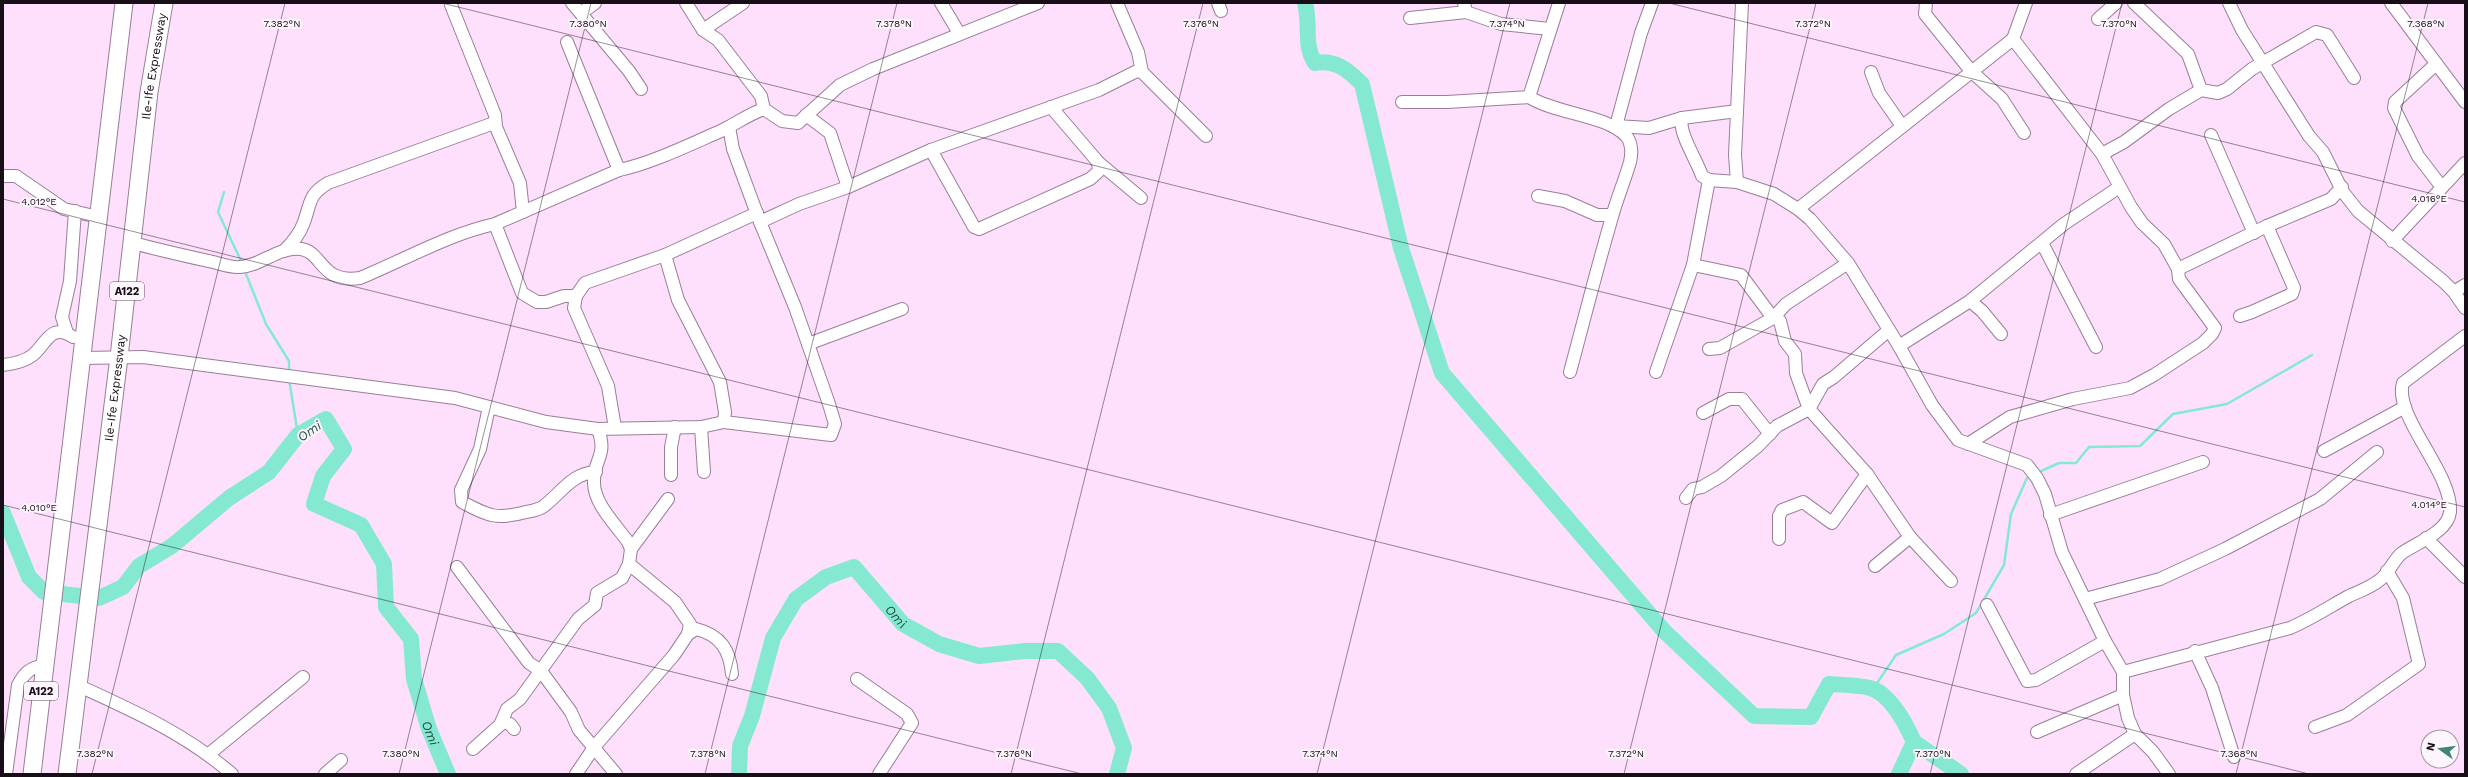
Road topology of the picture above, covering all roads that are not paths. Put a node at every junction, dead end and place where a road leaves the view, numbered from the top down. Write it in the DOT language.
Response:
graph roads {
  1 [pos="124,3"];
  2 [pos="164,3"];
  3 [pos="572,3"];
  4 [pos="595,3"];
  5 [pos="686,3"];
  6 [pos="743,3"];
  7 [pos="941,3"];
  8 [pos="1038,3"];
  9 [pos="1117,3"];
  10 [pos="1559,3"];
  11 [pos="1652,3"];
  12 [pos="1742,3"];
  13 [pos="1926,3"];
  14 [pos="2026,3"];
  15 [pos="2116,3"];
  16 [pos="2134,3"];
  17 [pos="2229,3"];
  18 [pos="2391,3"];
  19 [pos="451,5"];
  20 [pos="1465,8"];
  21 [pos="580,13"];
  22 [pos="1410,18"];
  23 [pos="2098,19"];
  24 [pos="1550,29"];
  25 [pos="703,30"];
  26 [pos="959,33"];
  27 [pos="2013,39"];
  28 [pos="567,42"];
  29 [pos="2263,62"];
  30 [pos="2436,64"];
  31 [pos="1142,72"];
  32 [pos="1871,72"];
  33 [pos="1971,72"];
  34 [pos="2354,78"];
  35 [pos="641,89"];
  36 [pos="2201,90"];
  37 [pos="1529,97"];
  38 [pos="1402,102"];
  39 [pos="2465,102"];
  40 [pos="1051,107"];
  41 [pos="764,109"];
  42 [pos="1737,111"];
  43 [pos="806,115"];
  44 [pos="1682,118"];
  45 [pos="494,123"];
  46 [pos="1616,126"];
  47 [pos="1902,126"];
  48 [pos="725,129"];
  49 [pos="2024,133"];
  50 [pos="2211,135"];
  51 [pos="1206,136"];
  52 [pos="932,150"];
  53 [pos="2102,154"];
  54 [pos="1098,162"];
  55 [pos="2465,163"];
  56 [pos="619,170"];
  57 [pos="3,176"];
  58 [pos="1709,180"];
  59 [pos="1737,182"];
  60 [pos="2442,186"];
  61 [pos="848,187"];
  62 [pos="2342,187"];
  63 [pos="2118,188"];
  64 [pos="1538,196"];
  65 [pos="1141,198"];
  66 [pos="1798,208"];
  67 [pos="75,211"];
  68 [pos="523,212"];
  69 [pos="1612,215"];
  70 [pos="98,217"];
  71 [pos="759,217"];
  72 [pos="495,224"];
  73 [pos="2267,226"];
  74 [pos="2254,233"];
  75 [pos="2392,241"];
  76 [pos="133,243"];
  77 [pos="2042,243"];
  78 [pos="284,251"];
  79 [pos="664,255"];
  80 [pos="1848,263"];
  81 [pos="1693,265"];
  82 [pos="2178,269"];
  83 [pos="2465,285"];
  84 [pos="2454,292"];
  85 [pos="576,296"];
  86 [pos="1970,301"];
  87 [pos="2465,308"];
  88 [pos="902,309"];
  89 [pos="2240,316"];
  90 [pos="1889,330"];
  91 [pos="67,333"];
  92 [pos="2001,334"];
  93 [pos="2465,336"];
  94 [pos="808,344"];
  95 [pos="1899,346"];
  96 [pos="2096,347"];
  97 [pos="1709,349"];
  98 [pos="83,351"];
  99 [pos="119,357"];
  100 [pos="3,365"];
  101 [pos="1570,372"];
  102 [pos="1656,372"];
  103 [pos="489,407"];
  104 [pos="2405,407"];
  105 [pos="1809,409"];
  106 [pos="1703,413"];
  107 [pos="724,422"];
  108 [pos="675,427"];
  109 [pos="701,427"];
  110 [pos="615,428"];
  111 [pos="598,429"];
  112 [pos="1770,434"];
  113 [pos="1968,444"];
  114 [pos="2324,451"];
  115 [pos="2377,452"];
  116 [pos="2203,462"];
  117 [pos="596,472"];
  118 [pos="704,472"];
  119 [pos="1867,474"];
  120 [pos="671,475"];
  121 [pos="1686,498"];
  122 [pos="668,499"];
  123 [pos="2050,515"];
  124 [pos="1910,537"];
  125 [pos="2426,538"];
  126 [pos="1778,539"];
  127 [pos="631,549"];
  128 [pos="629,564"];
  129 [pos="1875,566"];
  130 [pos="457,567"];
  131 [pos="2388,571"];
  132 [pos="2465,577"];
  133 [pos="1951,581"];
  134 [pos="2085,599"];
  135 [pos="1987,605"];
  136 [pos="688,634"];
  137 [pos="2105,641"];
  138 [pos="2194,651"];
  139 [pos="44,666"];
  140 [pos="541,671"];
  141 [pos="2123,672"];
  142 [pos="732,674"];
  143 [pos="303,677"];
  144 [pos="857,679"];
  145 [pos="77,686"];
  146 [pos="2123,695"];
  147 [pos="502,722"];
  148 [pos="2314,727"];
  149 [pos="514,729"];
  150 [pos="2037,732"];
  151 [pos="2135,734"];
  152 [pos="595,746"];
  153 [pos="473,749"];
  154 [pos="209,754"];
  155 [pos="2234,756"];
  156 [pos="341,760"];
  157 [pos="884,771"];
  158 [pos="6,774"];
  159 [pos="32,774"];
  160 [pos="67,774"];
  161 [pos="232,774"];
  162 [pos="325,774"];
  163 [pos="576,774"];
  164 [pos="616,774"];
  165 [pos="2076,774"];
  166 [pos="2169,774"];
  1 -- 70 [label="highway, A122"];
  2 -- 76 [label="highway, Ile-Ife Expressway / A122"];
  3 -- 21 [label="street"];
  4 -- 21 [label="street"];
  5 -- 25 [label="street"];
  6 -- 25 [label="street"];
  7 -- 26 [label="street"];
  8 -- 26 [label="street"];
  9 -- 31 [label="street"];
  10 -- 24 [label="street"];
  11 -- 46 [label="street"];
  12 -- 42 [label="street"];
  13 -- 33 [label="street"];
  14 -- 27 [label="street"];
  15 -- 23 [label="street"];
  16 -- 36 [label="street"];
  17 -- 29 [label="street"];
  18 -- 30 [label="street"];
  19 -- 45 [label="street"];
  20 -- 22 [label="street"];
  20 -- 24 [label="street"];
  21 -- 35 [label="street"];
  24 -- 37 [label="street"];
  25 -- 41 [label="street"];
  26 -- 43 [label="street"];
  27 -- 33 [label="street"];
  27 -- 53 [label="street"];
  28 -- 56 [label="street"];
  29 -- 34 [label="street"];
  29 -- 36 [label="street"];
  29 -- 62 [label="street"];
  30 -- 39 [label="street"];
  30 -- 60 [label="street"];
  31 -- 40 [label="street"];
  31 -- 51 [label="street"];
  32 -- 47 [label="street"];
  33 -- 47 [label="street"];
  33 -- 49 [label="street"];
  36 -- 53 [label="street"];
  37 -- 38 [label="street"];
  37 -- 46 [label="street"];
  40 -- 52 [label="street"];
  40 -- 54 [label="street"];
  41 -- 43 [label="street"];
  41 -- 48 [label="street"];
  42 -- 44 [label="street"];
  42 -- 59 [label="street"];
  43 -- 61 [label="street"];
  44 -- 46 [label="street"];
  44 -- 58 [label="street"];
  45 -- 68 [label="street"];
  45 -- 78 [label="street"];
  46 -- 69 [label="street"];
  47 -- 66 [label="street"];
  48 -- 56 [label="street"];
  48 -- 71 [label="street"];
  50 -- 74 [label="street"];
  52 -- 54 [label="street"];
  52 -- 61 [label="street"];
  53 -- 63 [label="street"];
  54 -- 65 [label="street"];
  55 -- 60 [label="street"];
  56 -- 68 [label="street"];
  57 -- 67 [label="street"];
  58 -- 59 [label="street"];
  58 -- 81 [label="street"];
  59 -- 66 [label="street"];
  60 -- 75 [label="street"];
  61 -- 71 [label="street"];
  62 -- 73 [label="street"];
  62 -- 75 [label="street"];
  63 -- 77 [label="street"];
  63 -- 82 [label="street"];
  64 -- 69 [label="street"];
  66 -- 80 [label="street"];
  67 -- 70 [label="street"];
  67 -- 91 [label="street"];
  68 -- 72 [label="street"];
  69 -- 101 [label="street"];
  70 -- 98 [label="highway, A122"];
  71 -- 79 [label="street"];
  71 -- 94 [label="street"];
  72 -- 78 [label="street"];
  72 -- 85 [label="street"];
  73 -- 74 [label="street"];
  73 -- 89 [label="street"];
  74 -- 82 [label="street"];
  75 -- 84 [label="street"];
  76 -- 78 [label="street"];
  76 -- 99 [label="highway, Ile-Ife Expressway / A122"];
  77 -- 86 [label="street"];
  77 -- 96 [label="street"];
  79 -- 85 [label="street"];
  79 -- 107 [label="street"];
  80 -- 90 [label="street"];
  80 -- 105 [label="street"];
  81 -- 97 [label="street"];
  81 -- 102 [label="street"];
  82 -- 113 [label="street"];
  83 -- 84 [label="street"];
  84 -- 87 [label="street"];
  85 -- 110 [label="street"];
  86 -- 92 [label="street"];
  86 -- 95 [label="street"];
  88 -- 94 [label="street"];
  90 -- 95 [label="street"];
  90 -- 105 [label="street"];
  91 -- 98 [label="street"];
  91 -- 100 [label="street"];
  93 -- 104 [label="street"];
  94 -- 107 [label="street"];
  95 -- 113 [label="street"];
  98 -- 99 [label="street"];
  98 -- 139 [label="highway, A122"];
  99 -- 103 [label="street"];
  99 -- 145 [label="highway, Ile-Ife Expressway / A122"];
  103 -- 111 [label="street"];
  103 -- 117 [label="street"];
  104 -- 114 [label="street"];
  104 -- 125 [label="street"];
  105 -- 112 [label="street"];
  105 -- 119 [label="street"];
  106 -- 112 [label="street"];
  107 -- 109 [label="street"];
  108 -- 109 [label="street"];
  108 -- 110 [label="street"];
  108 -- 120 [label="street"];
  109 -- 118 [label="street"];
  110 -- 111 [label="street"];
  111 -- 117 [label="street"];
  112 -- 121 [label="street"];
  113 -- 123 [label="street"];
  115 -- 134 [label="street"];
  116 -- 123 [label="street"];
  117 -- 127 [label="street"];
  119 -- 124 [label="street"];
  119 -- 126 [label="street"];
  122 -- 127 [label="street"];
  123 -- 134 [label="street"];
  124 -- 129 [label="street"];
  124 -- 133 [label="street"];
  125 -- 131 [label="street"];
  125 -- 132 [label="street"];
  127 -- 128 [label="street"];
  128 -- 136 [label="street"];
  128 -- 140 [label="street"];
  130 -- 140 [label="street"];
  131 -- 138 [label="street"];
  131 -- 148 [label="street"];
  134 -- 137 [label="street"];
  135 -- 137 [label="street"];
  136 -- 142 [label="street"];
  136 -- 152 [label="street"];
  137 -- 141 [label="street"];
  138 -- 141 [label="street"];
  138 -- 155 [label="street"];
  139 -- 158 [label="street"];
  139 -- 159 [label="highway, A122"];
  140 -- 147 [label="street"];
  140 -- 152 [label="street"];
  141 -- 146 [label="street"];
  143 -- 154 [label="street"];
  144 -- 157 [label="street"];
  145 -- 154 [label="street"];
  145 -- 160 [label="highway, Ile-Ife Expressway / A122"];
  146 -- 150 [label="street"];
  146 -- 151 [label="street"];
  147 -- 149 [label="street"];
  147 -- 153 [label="street"];
  151 -- 165 [label="street"];
  151 -- 166 [label="street"];
  152 -- 163 [label="street"];
  152 -- 164 [label="street"];
  154 -- 161 [label="street"];
  156 -- 162 [label="street"];
}
